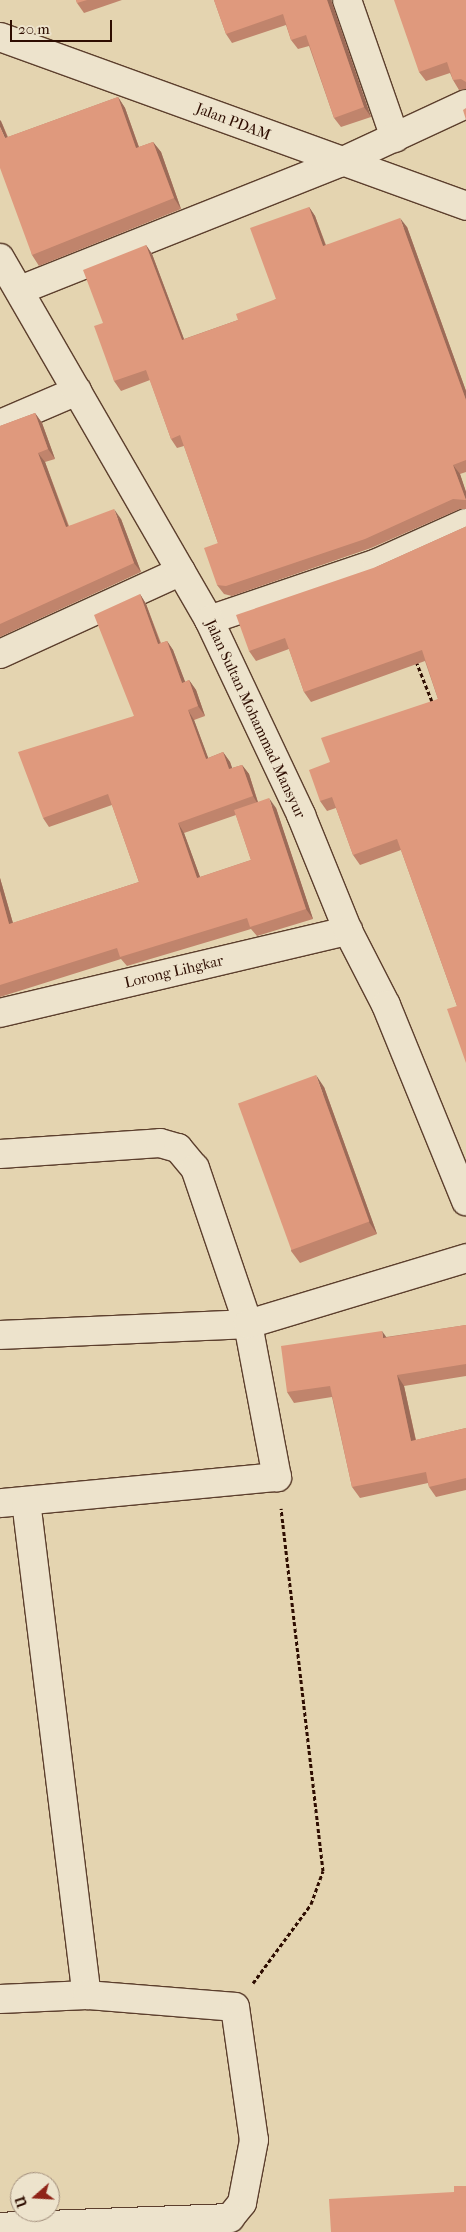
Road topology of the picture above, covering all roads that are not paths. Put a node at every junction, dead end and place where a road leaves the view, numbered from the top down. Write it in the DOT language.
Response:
graph roads {
  1 [pos="347,0"];
  2 [pos="0,37"];
  3 [pos="466,104"];
  4 [pos="394,138"];
  5 [pos="339,163"];
  6 [pos="466,206"];
  7 [pos="0,258"];
  8 [pos="20,290"];
  9 [pos="77,391"];
  10 [pos="0,424"];
  11 [pos="466,523"];
  12 [pos="182,571"];
  13 [pos="209,620"];
  14 [pos="0,654"];
  15 [pos="348,931"];
  16 [pos="0,1013"];
  17 [pos="0,1154"];
  18 [pos="466,1201"];
  19 [pos="466,1258"];
  20 [pos="248,1324"];
  21 [pos="0,1335"];
  22 [pos="13,1502"];
  23 [pos="88,1995"];
  24 [pos="0,1999"];
  25 [pos="0,2227"];
  1 -- 4 [label="street"];
  2 -- 5 [label="street, Jalan PDAM"];
  3 -- 4 [label="street"];
  4 -- 5 [label="street"];
  5 -- 6 [label="street, Jalan PDAM"];
  5 -- 8 [label="street"];
  7 -- 8 [label="street, Jalan Sultan Mohammad Mansyur"];
  8 -- 9 [label="street, Jalan Sultan Mohammad Mansyur"];
  9 -- 10 [label="street"];
  9 -- 12 [label="street, Jalan Sultan Mohammad Mansyur"];
  11 -- 13 [label="street"];
  12 -- 13 [label="street, Jalan Sultan Mohammad Mansyur"];
  12 -- 14 [label="street"];
  13 -- 15 [label="street, Jalan Sultan Mohammad Mansyur"];
  15 -- 16 [label="street, Lorong Lihgkar"];
  15 -- 18 [label="street, Jalan Sultan Mohammad Mansyur"];
  17 -- 20 [label="street"];
  19 -- 20 [label="street"];
  20 -- 21 [label="street"];
  20 -- 22 [label="street"];
  22 -- 23 [label="street"];
  23 -- 24 [label="street"];
  23 -- 25 [label="street"];
}
